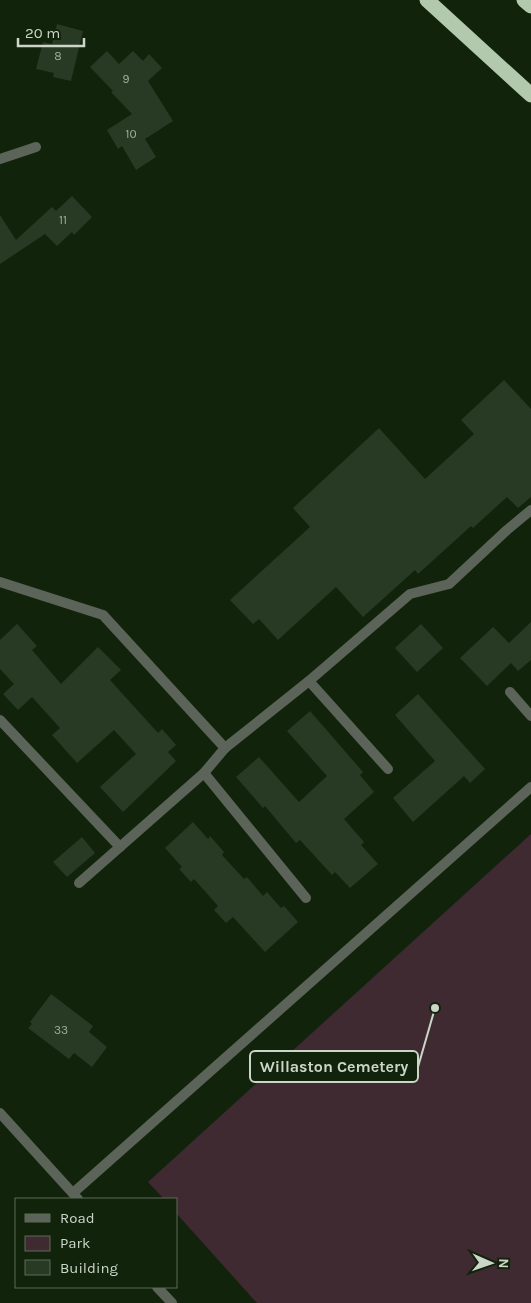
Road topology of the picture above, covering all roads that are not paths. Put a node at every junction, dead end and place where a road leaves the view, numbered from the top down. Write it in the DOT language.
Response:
graph roads {
  1 [pos="427,0"];
  2 [pos="524,0"];
  3 [pos="531,6"];
  4 [pos="531,95"];
  5 [pos="36,147"];
  6 [pos="0,159"];
  7 [pos="531,510"];
  8 [pos="0,582"];
  9 [pos="309,681"];
  10 [pos="510,692"];
  11 [pos="531,716"];
  12 [pos="0,720"];
  13 [pos="225,748"];
  14 [pos="388,769"];
  15 [pos="204,773"];
  16 [pos="531,787"];
  17 [pos="120,847"];
  18 [pos="79,883"];
  19 [pos="306,898"];
  20 [pos="0,1113"];
  21 [pos="76,1196"];
  22 [pos="158,1288"];
  23 [pos="172,1303"];
  1 -- 4 [label="highway"];
  2 -- 3 [label="highway"];
  5 -- 6 [label="street"];
  7 -- 9 [label="street"];
  8 -- 13 [label="street"];
  9 -- 13 [label="street"];
  9 -- 14 [label="street"];
  10 -- 11 [label="street"];
  12 -- 17 [label="street"];
  13 -- 15 [label="street"];
  15 -- 17 [label="street"];
  15 -- 19 [label="street"];
  16 -- 21 [label="street"];
  17 -- 18 [label="street"];
  20 -- 21 [label="street"];
  22 -- 23 [label="street"];
}
